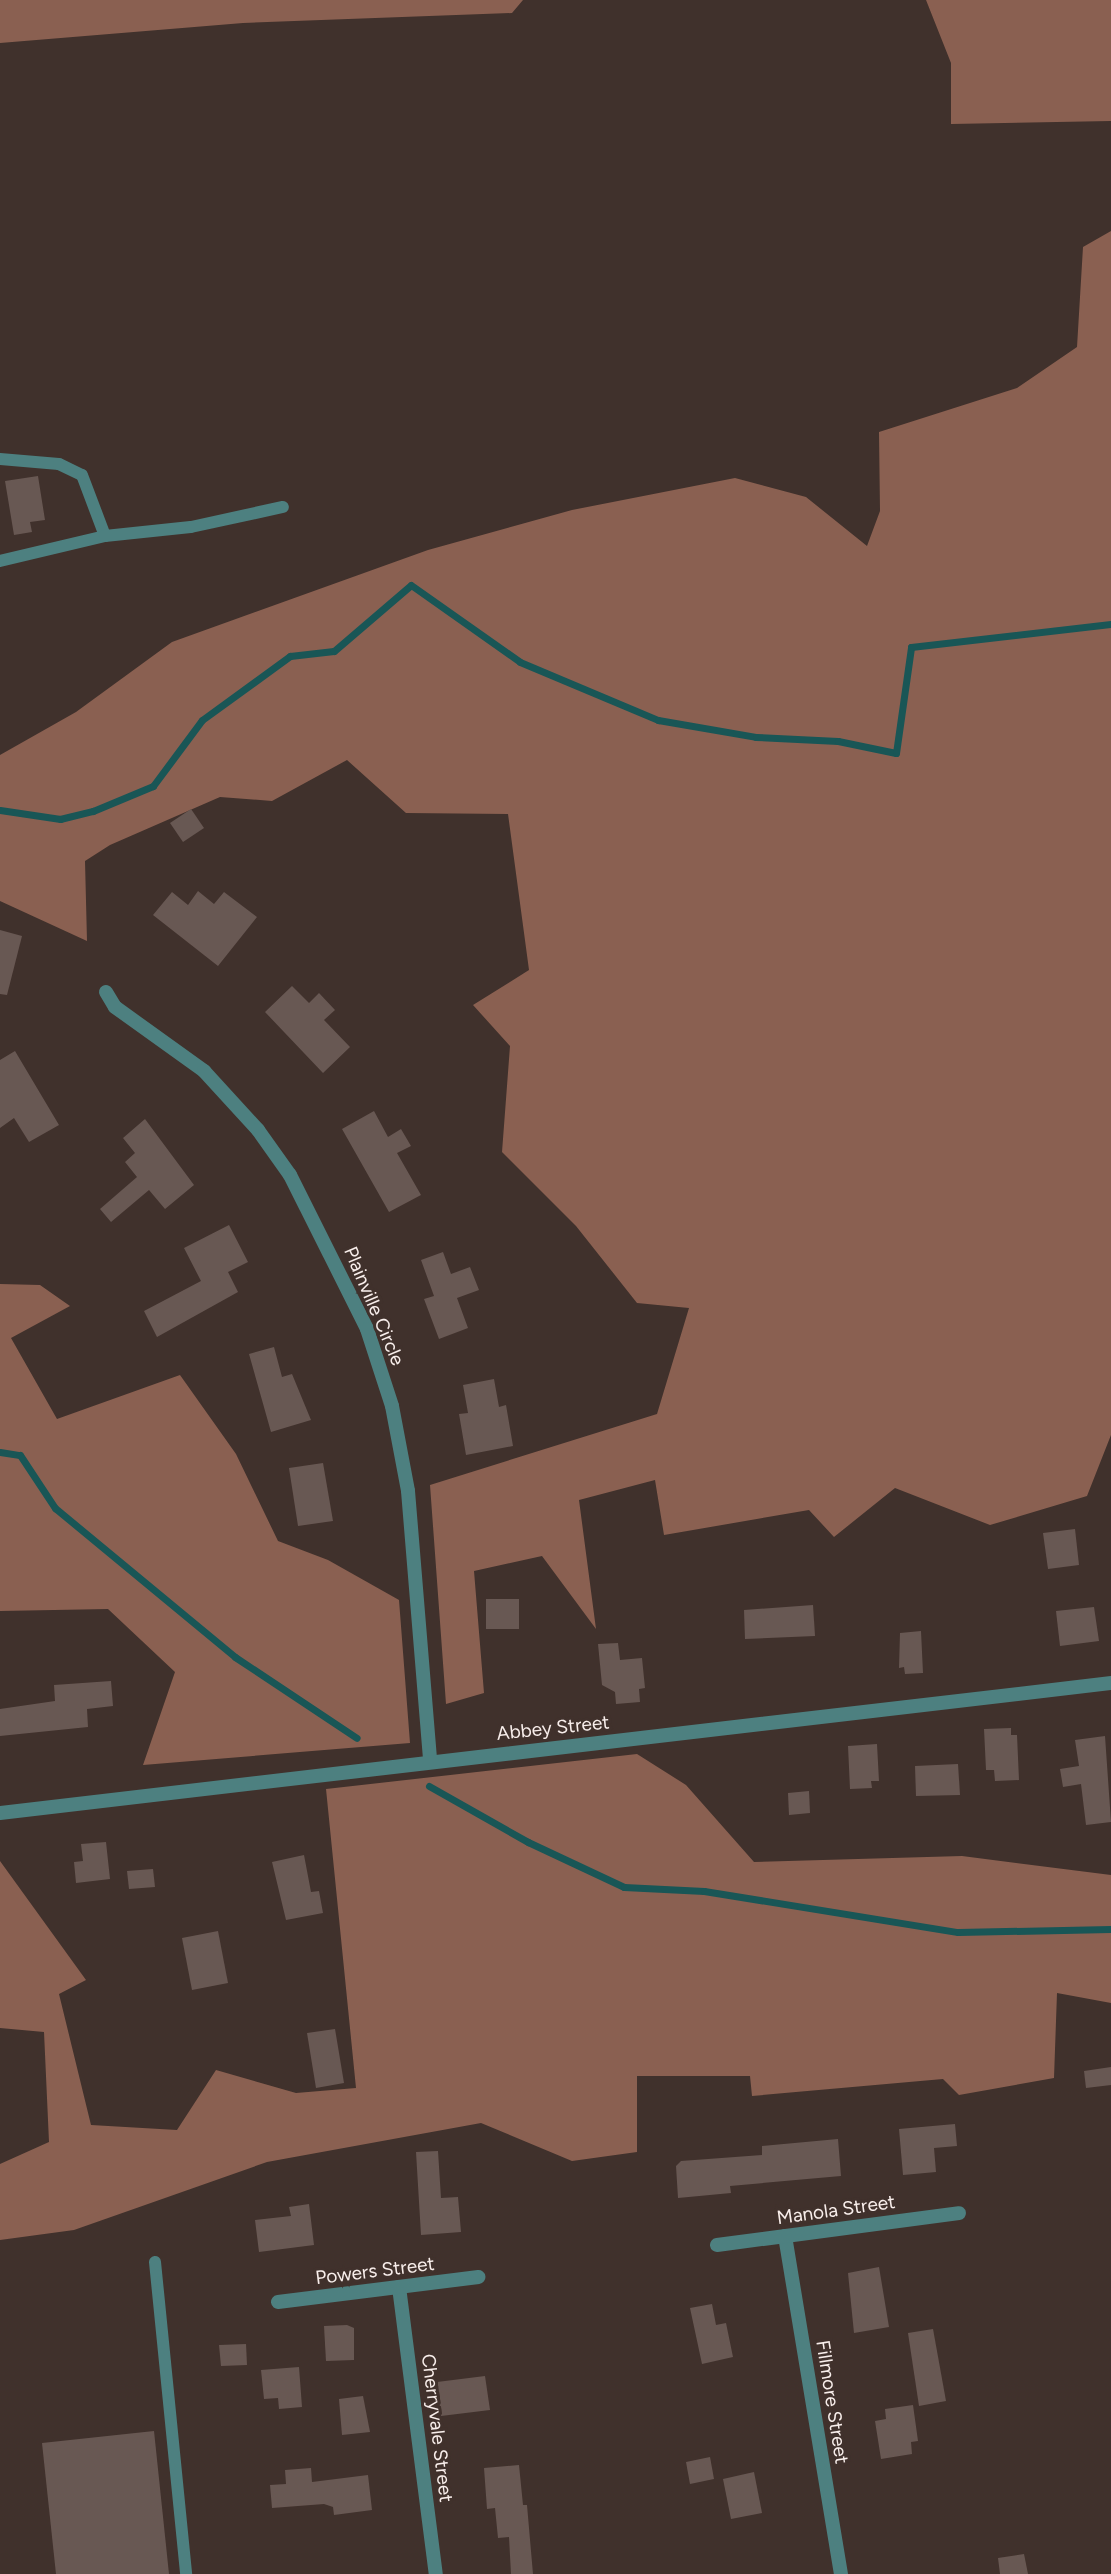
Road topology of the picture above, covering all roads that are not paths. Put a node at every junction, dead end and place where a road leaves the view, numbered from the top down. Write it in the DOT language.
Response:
graph roads {
  1 [pos="0,458"];
  2 [pos="283,507"];
  3 [pos="105,536"];
  4 [pos="0,561"];
  5 [pos="106,992"];
  6 [pos="1111,1683"];
  7 [pos="430,1761"];
  8 [pos="0,1813"];
  9 [pos="959,2213"];
  10 [pos="785,2236"];
  11 [pos="717,2245"];
  12 [pos="155,2262"];
  13 [pos="478,2277"];
  14 [pos="399,2287"];
  15 [pos="278,2302"];
  16 [pos="186,2574"];
  17 [pos="436,2574"];
  18 [pos="841,2574"];
  1 -- 3 [label="lane"];
  2 -- 3 [label="lane"];
  3 -- 4 [label="lane"];
  5 -- 7 [label="street, Plainville Circle"];
  6 -- 7 [label="street, Abbey Street"];
  7 -- 8 [label="street, Abbey Street"];
  9 -- 10 [label="street, Manola Street"];
  10 -- 11 [label="street, Manola Street"];
  10 -- 18 [label="street, Fillmore Street"];
  12 -- 16 [label="lane"];
  13 -- 14 [label="street, Powers Street"];
  14 -- 15 [label="street, Powers Street"];
  14 -- 17 [label="street, Cherryvale Street"];
}
